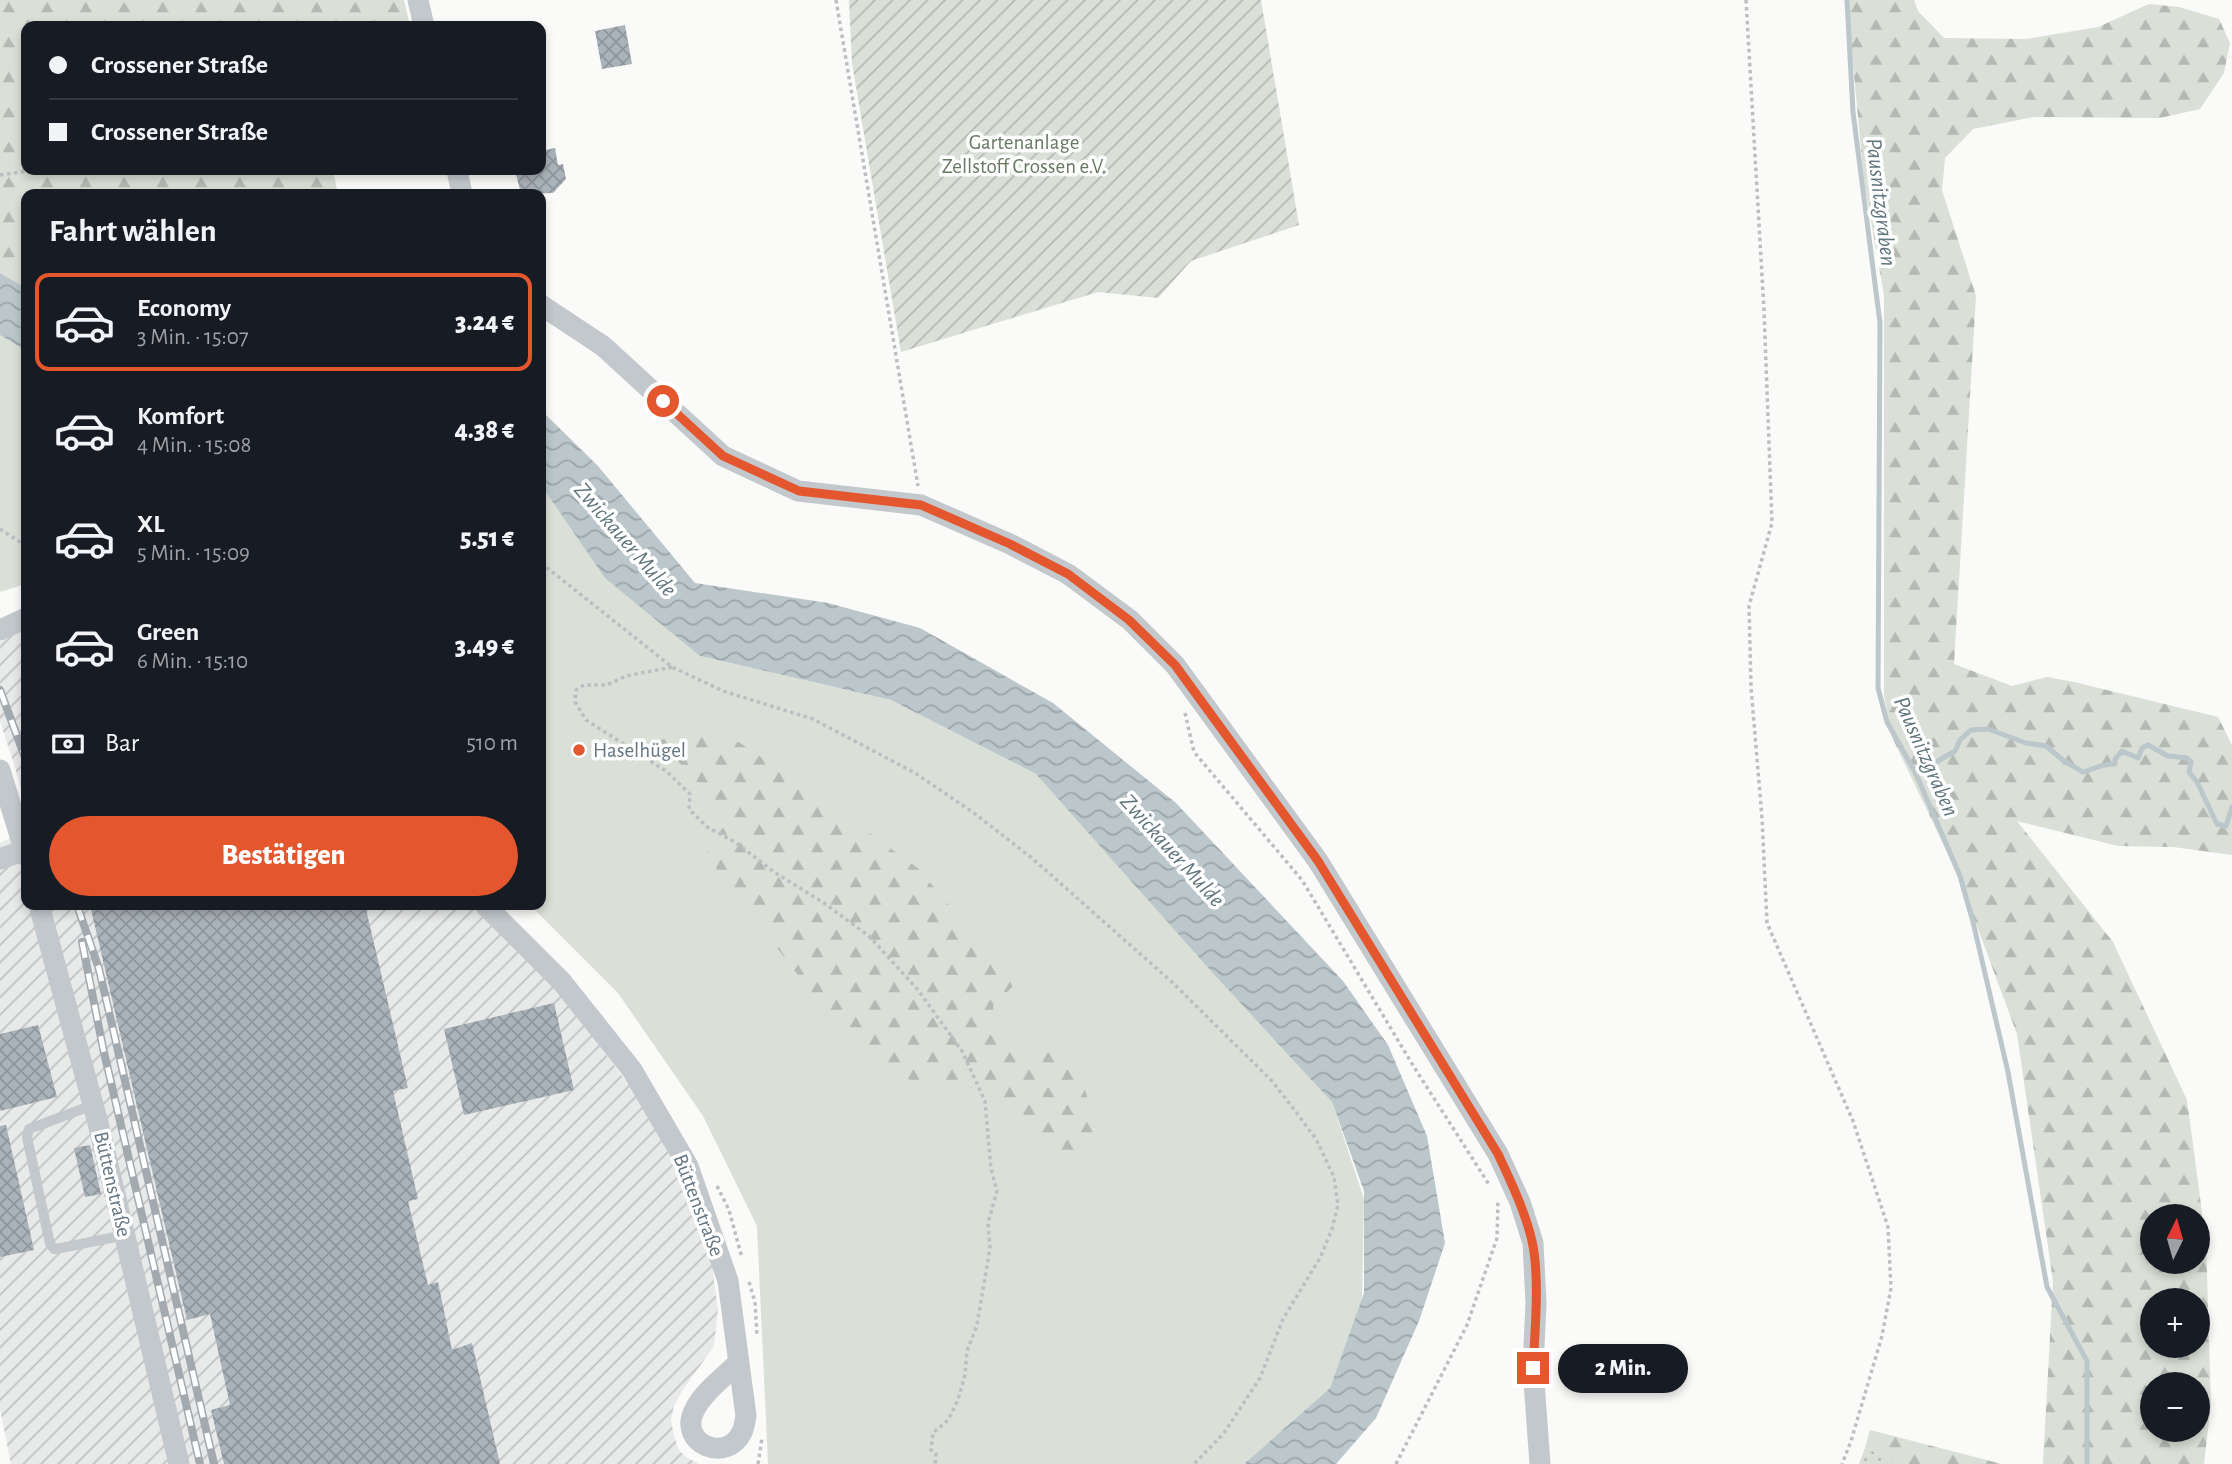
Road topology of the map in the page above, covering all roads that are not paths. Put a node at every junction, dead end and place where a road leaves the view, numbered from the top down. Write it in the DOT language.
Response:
graph roads {
  1 [pos="418,0"];
  2 [pos="423,21"];
  3 [pos="546,308"];
  4 [pos="21,620"];
  5 [pos="0,630"];
  6 [pos="0,770"];
  7 [pos="21,840"];
  8 [pos="21,854"];
  9 [pos="0,859"];
  10 [pos="40,910"];
  11 [pos="490,910"];
  12 [pos="93,1105"];
  13 [pos="125,1235"];
  14 [pos="738,1363"];
  15 [pos="179,1464"];
  16 [pos="1540,1464"];
  1 -- 2 [label="street"];
  3 -- 16 [label="street"];
  4 -- 5 [label="street"];
  6 -- 7 [label="street"];
  8 -- 9 [label="street"];
  10 -- 12 [label="street, Büttenstraße"];
  11 -- 14 [label="street, Büttenstraße"];
  12 -- 13 [label="street, Büttenstraße"];
  12 -- 13 [label="lane"];
  13 -- 15 [label="street, Büttenstraße"];
}
